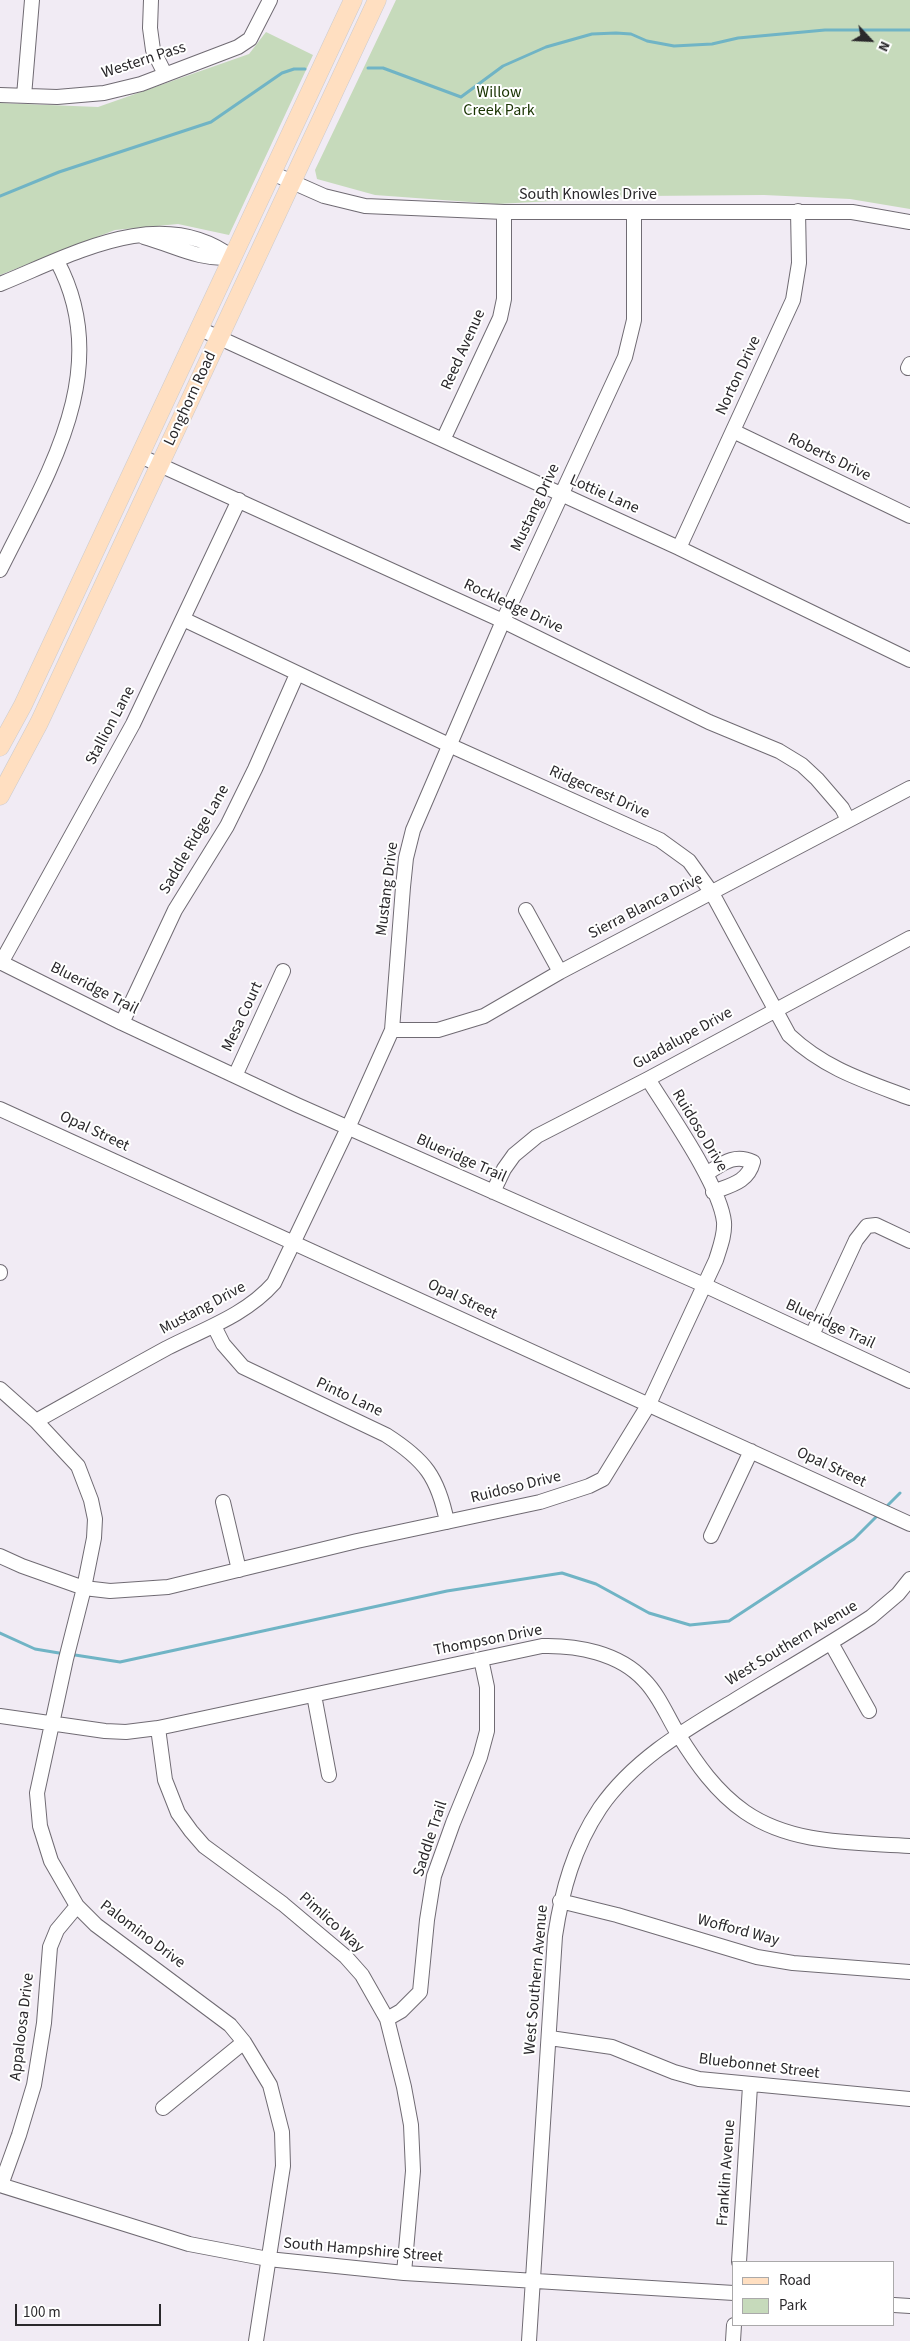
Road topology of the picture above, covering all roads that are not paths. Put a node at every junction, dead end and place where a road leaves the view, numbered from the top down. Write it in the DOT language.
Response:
graph roads {
  1 [pos="32,0"];
  2 [pos="151,0"];
  3 [pos="270,0"];
  4 [pos="352,0"];
  5 [pos="377,0"];
  6 [pos="165,74"];
  7 [pos="0,95"];
  8 [pos="24,96"];
  9 [pos="272,173"];
  10 [pos="293,182"];
  11 [pos="798,211"];
  12 [pos="504,212"];
  13 [pos="634,212"];
  14 [pos="910,222"];
  15 [pos="233,258"];
  16 [pos="57,261"];
  17 [pos="0,284"];
  18 [pos="200,328"];
  19 [pos="220,338"];
  20 [pos="733,431"];
  21 [pos="443,440"];
  22 [pos="140,456"];
  23 [pos="160,464"];
  24 [pos="561,494"];
  25 [pos="239,500"];
  26 [pos="910,516"];
  27 [pos="679,548"];
  28 [pos="0,570"];
  29 [pos="183,619"];
  30 [pos="503,621"];
  31 [pos="910,660"];
  32 [pos="297,674"];
  33 [pos="449,745"];
  34 [pos="0,747"];
  35 [pos="910,788"];
  36 [pos="0,796"];
  37 [pos="848,820"];
  38 [pos="712,892"];
  39 [pos="526,910"];
  40 [pos="910,938"];
  41 [pos="1,962"];
  42 [pos="283,971"];
  43 [pos="560,972"];
  44 [pos="775,1009"];
  45 [pos="122,1023"];
  46 [pos="392,1030"];
  47 [pos="235,1076"];
  48 [pos="648,1079"];
  49 [pos="910,1098"];
  50 [pos="0,1108"];
  51 [pos="348,1128"];
  52 [pos="706,1174"];
  53 [pos="493,1192"];
  54 [pos="713,1192"];
  55 [pos="910,1241"];
  56 [pos="293,1242"];
  57 [pos="704,1285"];
  58 [pos="214,1326"];
  59 [pos="812,1335"];
  60 [pos="910,1382"];
  61 [pos="0,1389"];
  62 [pos="649,1404"];
  63 [pos="36,1421"];
  64 [pos="752,1451"];
  65 [pos="223,1502"];
  66 [pos="447,1522"];
  67 [pos="910,1524"];
  68 [pos="711,1536"];
  69 [pos="0,1556"];
  70 [pos="238,1570"];
  71 [pos="910,1579"];
  72 [pos="84,1588"];
  73 [pos="831,1643"];
  74 [pos="481,1659"];
  75 [pos="314,1695"];
  76 [pos="870,1711"];
  77 [pos="0,1716"];
  78 [pos="51,1722"];
  79 [pos="158,1728"];
  80 [pos="678,1734"];
  81 [pos="329,1775"];
  82 [pos="910,1846"];
  83 [pos="560,1901"];
  84 [pos="77,1906"];
  85 [pos="910,1972"];
  86 [pos="387,2019"];
  87 [pos="550,2038"];
  88 [pos="244,2042"];
  89 [pos="750,2086"];
  90 [pos="910,2100"];
  91 [pos="163,2108"];
  92 [pos="0,2185"];
  93 [pos="268,2260"];
  94 [pos="739,2261"];
  95 [pos="404,2273"];
  96 [pos="534,2281"];
  97 [pos="732,2294"];
  98 [pos="895,2305"];
  99 [pos="910,2306"];
  100 [pos="734,2326"];
  101 [pos="256,2341"];
  102 [pos="529,2341"];
  103 [pos="733,2341"];
  1 -- 8 [label="street"];
  2 -- 6 [label="street"];
  3 -- 6 [label="street, Western Pass"];
  4 -- 9 [label="main road, Longhorn Road"];
  5 -- 10 [label="main road, Longhorn Road"];
  6 -- 8 [label="street, Western Pass"];
  7 -- 8 [label="street, Western Pass"];
  9 -- 10 [label="street, South Knowles Drive"];
  9 -- 15 [label="main road, Longhorn Road"];
  10 -- 12 [label="street, South Knowles Drive"];
  10 -- 19 [label="main road, Longhorn Road"];
  11 -- 13 [label="street, South Knowles Drive"];
  11 -- 14 [label="street, South Knowles Drive"];
  11 -- 20 [label="street, Norton Drive"];
  12 -- 13 [label="street, South Knowles Drive"];
  12 -- 21 [label="street, Reed Avenue"];
  13 -- 24 [label="street, Mustang Drive"];
  15 -- 16 [label="street"];
  15 -- 18 [label="main road, Longhorn Road"];
  16 -- 17 [label="street"];
  16 -- 28 [label="street"];
  18 -- 19 [label="street, Lottie Lane"];
  18 -- 22 [label="main road, Longhorn Road"];
  19 -- 21 [label="street, Lottie Lane"];
  19 -- 23 [label="main road, Longhorn Road"];
  20 -- 26 [label="street, Roberts Drive"];
  20 -- 27 [label="street, Norton Drive"];
  21 -- 24 [label="street, Lottie Lane"];
  22 -- 23 [label="street, Rockledge Drive"];
  22 -- 34 [label="main road, Longhorn Road"];
  23 -- 25 [label="street, Rockledge Drive"];
  23 -- 36 [label="main road, Longhorn Road"];
  24 -- 27 [label="street, Lottie Lane"];
  24 -- 30 [label="street, Mustang Drive"];
  25 -- 29 [label="street, Stallion Lane"];
  25 -- 30 [label="street, Rockledge Drive"];
  27 -- 31 [label="street, Lottie Lane"];
  29 -- 32 [label="street, Ridgecrest Drive"];
  29 -- 41 [label="street, Stallion Lane"];
  30 -- 33 [label="street, Mustang Drive"];
  30 -- 37 [label="street, Rockledge Drive"];
  32 -- 33 [label="street, Ridgecrest Drive"];
  32 -- 45 [label="street, Saddle Ridge Lane"];
  33 -- 38 [label="street, Ridgecrest Drive"];
  33 -- 46 [label="street, Mustang Drive"];
  35 -- 37 [label="street, Sierra Blanca Drive"];
  37 -- 38 [label="street, Sierra Blanca Drive"];
  38 -- 43 [label="street, Sierra Blanca Drive"];
  38 -- 44 [label="street, Ridgecrest Drive"];
  39 -- 43 [label="street"];
  40 -- 44 [label="street, Guadalupe Drive"];
  41 -- 45 [label="street, Blueridge Trail"];
  42 -- 47 [label="street, Mesa Court"];
  43 -- 46 [label="street, Sierra Blanca Drive"];
  44 -- 48 [label="street, Guadalupe Drive"];
  44 -- 49 [label="street, Ridgecrest Drive"];
  45 -- 47 [label="street, Blueridge Trail"];
  46 -- 51 [label="street, Mustang Drive"];
  47 -- 51 [label="street, Blueridge Trail"];
  48 -- 52 [label="street, Ruidoso Drive"];
  48 -- 53 [label="street, Guadalupe Drive"];
  50 -- 56 [label="street, Opal Street"];
  51 -- 53 [label="street, Blueridge Trail"];
  51 -- 56 [label="street, Mustang Drive"];
  52 -- 54 [label="street, Ruidoso Drive"];
  52 -- 54 [label="street"];
  53 -- 57 [label="street, Blueridge Trail"];
  54 -- 57 [label="street, Ruidoso Drive"];
  55 -- 59 [label="street"];
  56 -- 58 [label="street, Mustang Drive"];
  56 -- 62 [label="street, Opal Street"];
  57 -- 59 [label="street, Blueridge Trail"];
  57 -- 62 [label="street, Ruidoso Drive"];
  58 -- 63 [label="street, Mustang Drive"];
  58 -- 66 [label="street, Pinto Lane"];
  59 -- 60 [label="street, Blueridge Trail"];
  61 -- 63 [label="street, Palomino Drive"];
  62 -- 64 [label="street, Opal Street"];
  62 -- 66 [label="street, Ruidoso Drive"];
  63 -- 72 [label="street, Palomino Drive"];
  64 -- 67 [label="street, Opal Street"];
  64 -- 68 [label="street"];
  65 -- 70 [label="street"];
  66 -- 70 [label="street, Ruidoso Drive"];
  69 -- 72 [label="street, Ruidoso Drive"];
  70 -- 72 [label="street, Ruidoso Drive"];
  71 -- 73 [label="street, West Southern Avenue"];
  72 -- 78 [label="street, Palomino Drive"];
  73 -- 76 [label="street"];
  73 -- 80 [label="street, West Southern Avenue"];
  74 -- 75 [label="street, Thompson Drive"];
  74 -- 80 [label="street, Thompson Drive"];
  74 -- 86 [label="street, Saddle Trail"];
  75 -- 79 [label="street, Thompson Drive"];
  75 -- 81 [label="street"];
  77 -- 78 [label="street, Thompson Drive"];
  78 -- 79 [label="street, Thompson Drive"];
  78 -- 84 [label="street, Palomino Drive"];
  79 -- 86 [label="street, Pimlico Way"];
  80 -- 82 [label="street, Thompson Drive"];
  80 -- 83 [label="street, West Southern Avenue"];
  83 -- 85 [label="street, Wofford Way"];
  83 -- 87 [label="street, West Southern Avenue"];
  84 -- 88 [label="street, Palomino Drive"];
  84 -- 92 [label="street, Appaloosa Drive"];
  86 -- 95 [label="street, Pimlico Way"];
  87 -- 89 [label="street, Bluebonnet Street"];
  87 -- 96 [label="street, West Southern Avenue"];
  88 -- 91 [label="street"];
  88 -- 93 [label="street, Palomino Drive"];
  89 -- 90 [label="street, Bluebonnet Street"];
  89 -- 94 [label="street, Franklin Avenue"];
  92 -- 93 [label="street, South Hampshire Street"];
  93 -- 95 [label="street, South Hampshire Street"];
  93 -- 101 [label="street, Palomino Drive"];
  95 -- 96 [label="street, South Hampshire Street"];
  96 -- 97 [label="street, South Hampshire Street"];
  96 -- 102 [label="street, West Southern Avenue"];
  98 -- 99 [label="street"];
  100 -- 103 [label="street"];
}
